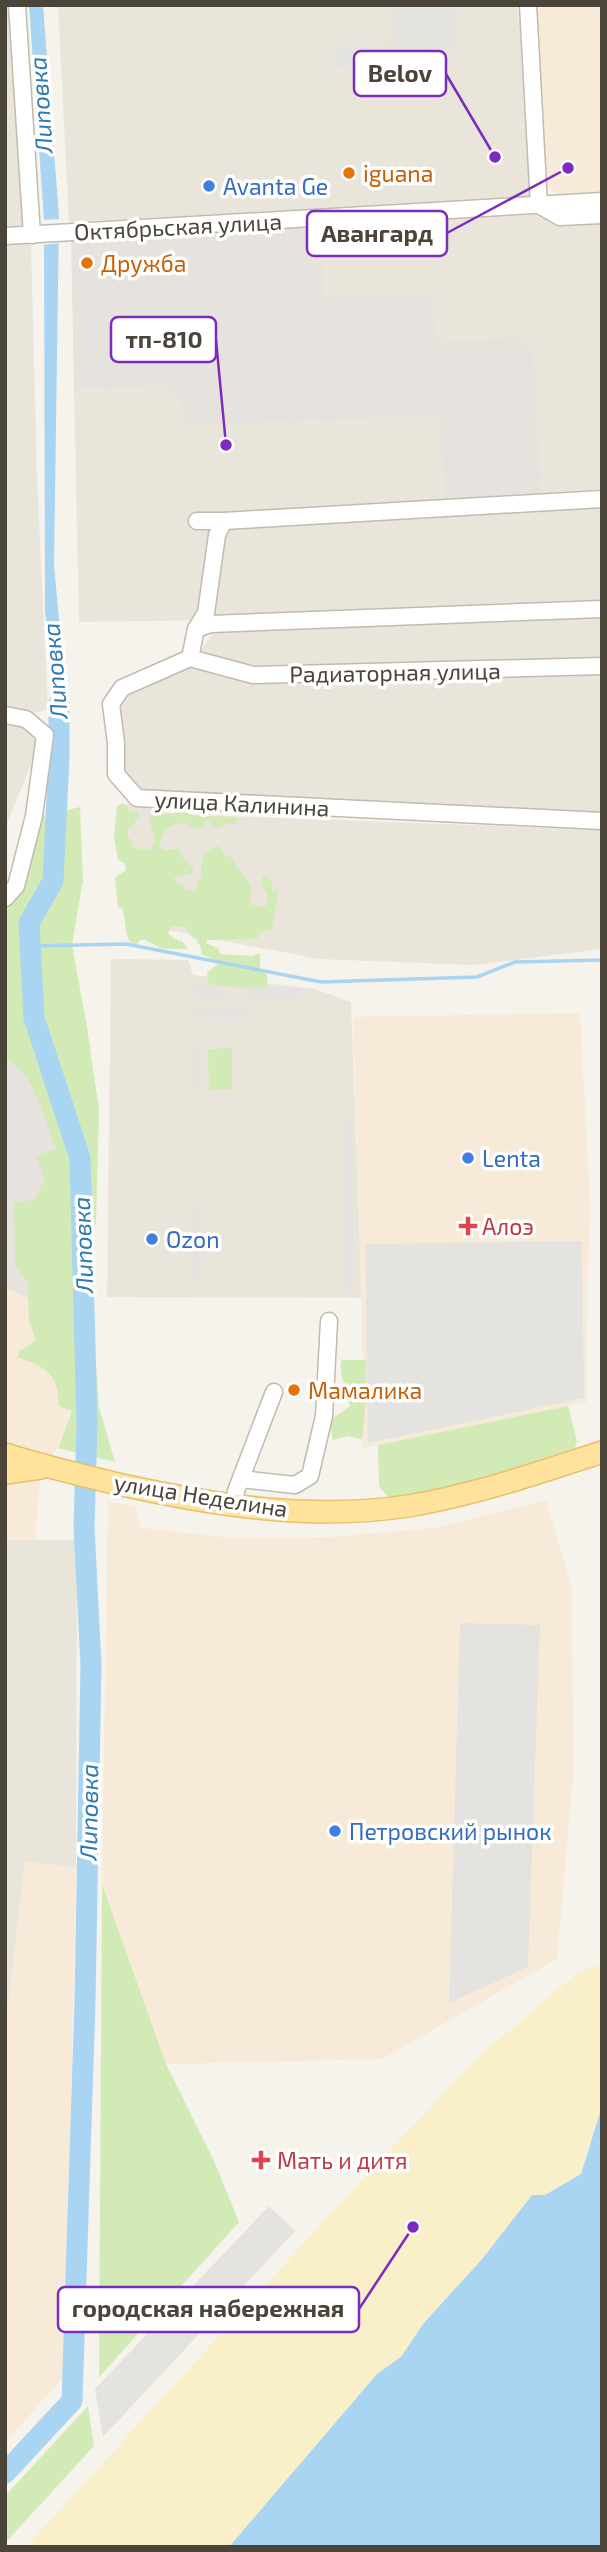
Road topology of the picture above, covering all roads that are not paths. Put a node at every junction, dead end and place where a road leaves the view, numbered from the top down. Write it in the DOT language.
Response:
graph roads {
  1 [pos="17,5"];
  2 [pos="528,5"];
  3 [pos="602,201"];
  4 [pos="539,205"];
  5 [pos="602,215"];
  6 [pos="34,235"];
  7 [pos="5,236"];
  8 [pos="602,499"];
  9 [pos="197,521"];
  10 [pos="224,522"];
  11 [pos="602,609"];
  12 [pos="196,629"];
  13 [pos="190,658"];
  14 [pos="602,666"];
  15 [pos="5,715"];
  16 [pos="602,821"];
  17 [pos="5,898"];
  18 [pos="329,1321"];
  19 [pos="274,1392"];
  20 [pos="602,1452"];
  21 [pos="5,1454"];
  22 [pos="48,1468"];
  23 [pos="5,1473"];
  24 [pos="241,1479"];
  25 [pos="234,1505"];
  1 -- 6 [label="street"];
  2 -- 4 [label="street"];
  3 -- 4 [label="street, Октябрьская улица"];
  4 -- 5 [label="street"];
  4 -- 6 [label="street, Октябрьская улица"];
  6 -- 7 [label="street, Октябрьская улица"];
  8 -- 10 [label="street"];
  9 -- 10 [label="street"];
  10 -- 12 [label="street"];
  11 -- 12 [label="street"];
  12 -- 13 [label="street"];
  13 -- 14 [label="street, Радиаторная улица"];
  13 -- 16 [label="street, улица Калинина"];
  15 -- 17 [label="street"];
  18 -- 24 [label="street"];
  19 -- 24 [label="street"];
  20 -- 25 [label="main road, улица Неделина"];
  21 -- 22 [label="main road"];
  22 -- 23 [label="main road"];
  22 -- 25 [label="main road, улица Неделина"];
  24 -- 25 [label="street"];
}
